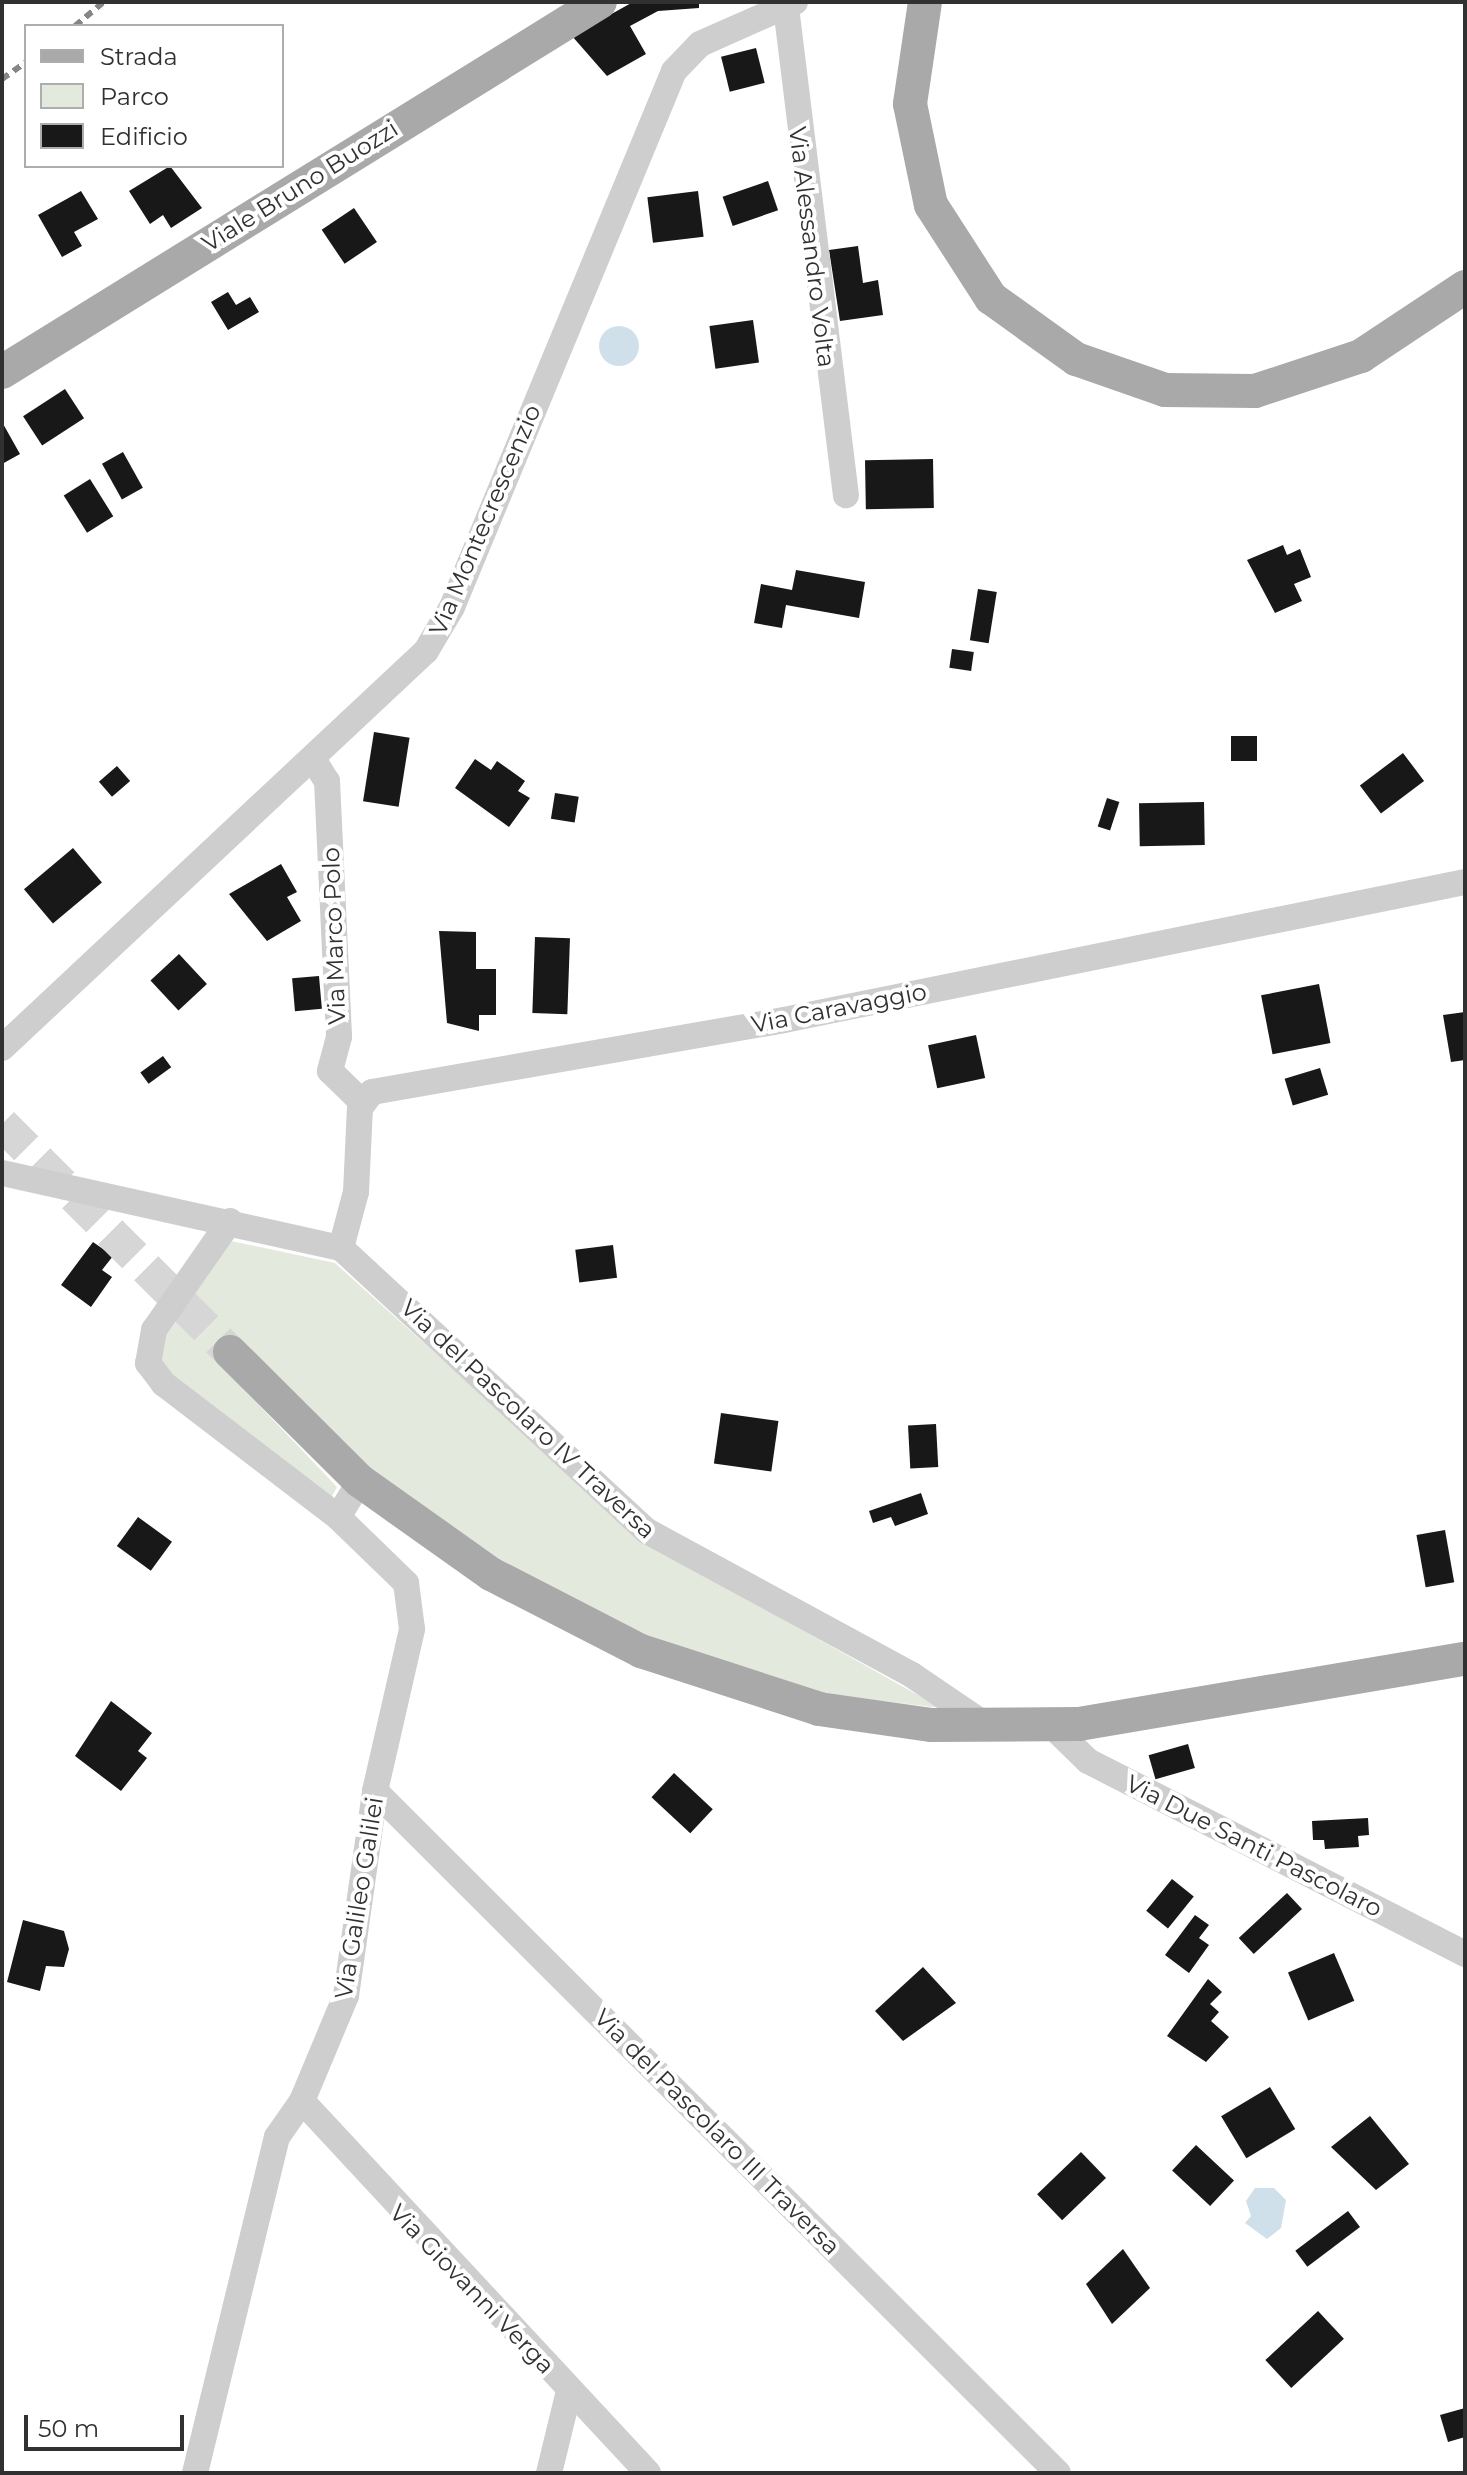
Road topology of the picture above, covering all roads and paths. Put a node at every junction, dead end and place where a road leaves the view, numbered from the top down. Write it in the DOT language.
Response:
graph roads {
  1 [pos="600,2"];
  2 [pos="925,2"];
  3 [pos="786,4"];
  4 [pos="1465,287"];
  5 [pos="2,372"];
  6 [pos="846,495"];
  7 [pos="313,759"];
  8 [pos="1465,882"];
  9 [pos="2,1048"];
  10 [pos="362,1102"];
  11 [pos="2,1173"];
  12 [pos="230,1221"];
  13 [pos="341,1248"];
  14 [pos="230,1352"];
  15 [pos="360,1481"];
  16 [pos="338,1517"];
  17 [pos="1465,1659"];
  18 [pos="1052,1726"];
  19 [pos="991,1728"];
  20 [pos="375,1791"];
  21 [pos="1465,1954"];
  22 [pos="302,2101"];
  23 [pos="569,2391"];
  24 [pos="195,2473"];
  25 [pos="549,2473"];
  26 [pos="648,2473"];
  27 [pos="1058,2473"];
  1 -- 5 [label="main road, Viale Bruno Buozzi"];
  2 -- 4 [label="main road"];
  3 -- 6 [label="street, Via Alessandro Volta"];
  3 -- 7 [label="street, Via Montecrescenzio"];
  7 -- 9 [label="street, Via Montecrescenzio"];
  7 -- 10 [label="street, Via Marco Polo"];
  8 -- 10 [label="street, Via Caravaggio"];
  10 -- 13 [label="street"];
  11 -- 12 [label="street, Via del Pascolaro IV Traversa"];
  12 -- 13 [label="street, Via del Pascolaro IV Traversa"];
  12 -- 16 [label="street, Via Galileo Galilei"];
  13 -- 19 [label="street, Via del Pascolaro IV Traversa"];
  14 -- 15 [label="main road"];
  15 -- 16 [label="street"];
  15 -- 19 [label="main road"];
  16 -- 20 [label="street, Via Galileo Galilei"];
  17 -- 18 [label="main road"];
  18 -- 19 [label="main road"];
  18 -- 21 [label="street, Via Due Santi Pascolaro"];
  20 -- 22 [label="street, Via Galileo Galilei"];
  20 -- 27 [label="street, Via del Pascolaro III Traversa"];
  22 -- 23 [label="street, Via Giovanni Verga"];
  22 -- 24 [label="street, Via Galileo Galilei"];
  23 -- 25 [label="street"];
  23 -- 26 [label="street, Via Giovanni Verga"];
}
